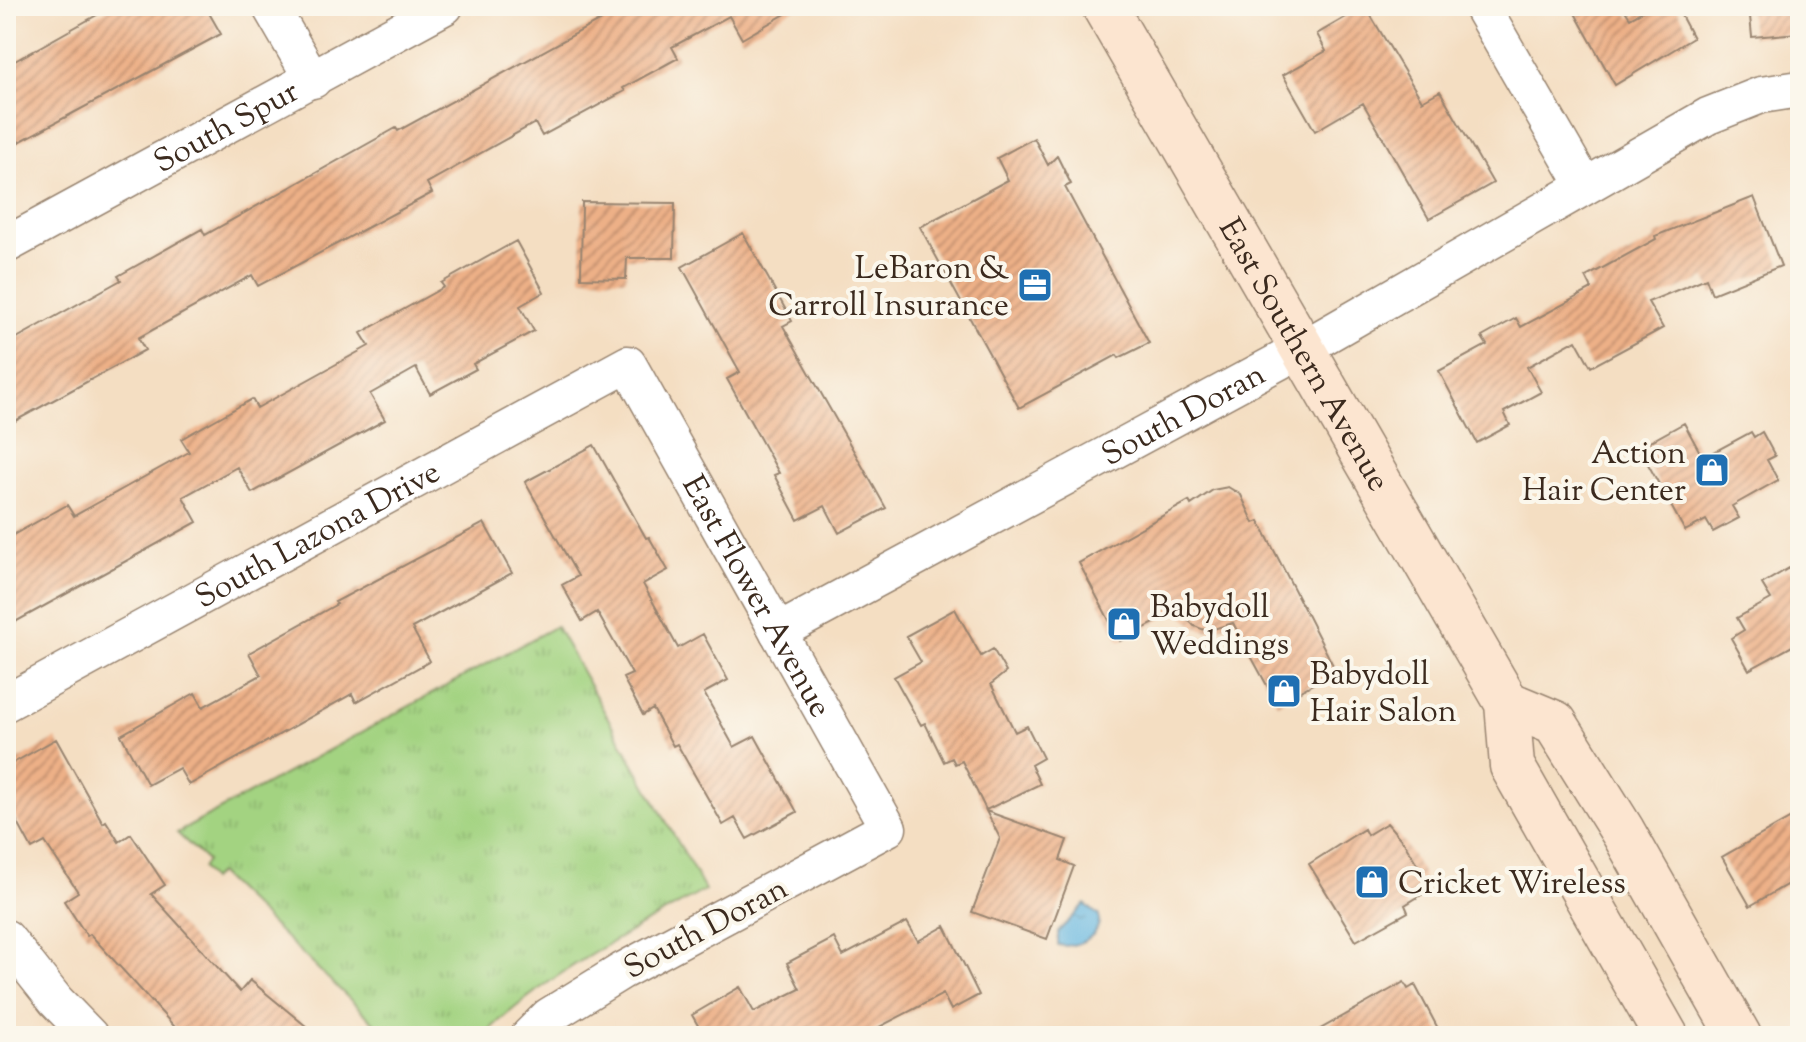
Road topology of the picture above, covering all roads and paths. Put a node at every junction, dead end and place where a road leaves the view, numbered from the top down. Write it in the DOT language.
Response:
graph roads {
  1 [pos="270,6"];
  2 [pos="445,6"];
  3 [pos="1104,6"];
  4 [pos="1481,6"];
  5 [pos="313,80"];
  6 [pos="1800,89"];
  7 [pos="1585,186"];
  8 [pos="6,245"];
  9 [pos="1302,349"];
  10 [pos="628,364"];
  11 [pos="778,632"];
  12 [pos="6,703"];
  13 [pos="1507,703"];
  14 [pos="888,828"];
  15 [pos="1561,850"];
  16 [pos="6,938"];
  17 [pos="1731,1021"];
  18 [pos="90,1036"];
  19 [pos="529,1036"];
  20 [pos="1666,1036"];
  1 -- 5 [label="street"];
  2 -- 5 [label="street, South Spur"];
  3 -- 9 [label="main road, East Southern Avenue"];
  4 -- 7 [label="street"];
  5 -- 8 [label="street, South Spur"];
  6 -- 7 [label="street, South Doran"];
  7 -- 9 [label="street, South Doran"];
  9 -- 11 [label="street, South Doran"];
  9 -- 13 [label="main road, East Southern Avenue"];
  10 -- 11 [label="street, East Flower Avenue"];
  10 -- 12 [label="street, South Lazona Drive"];
  11 -- 14 [label="street, East Flower Avenue"];
  13 -- 15 [label="main road, East Southern Avenue"];
  13 -- 17 [label="main road"];
  14 -- 19 [label="street, South Doran"];
  15 -- 17 [label="main road"];
  15 -- 20 [label="main road, East Southern Avenue"];
  16 -- 18 [label="street"];
}
